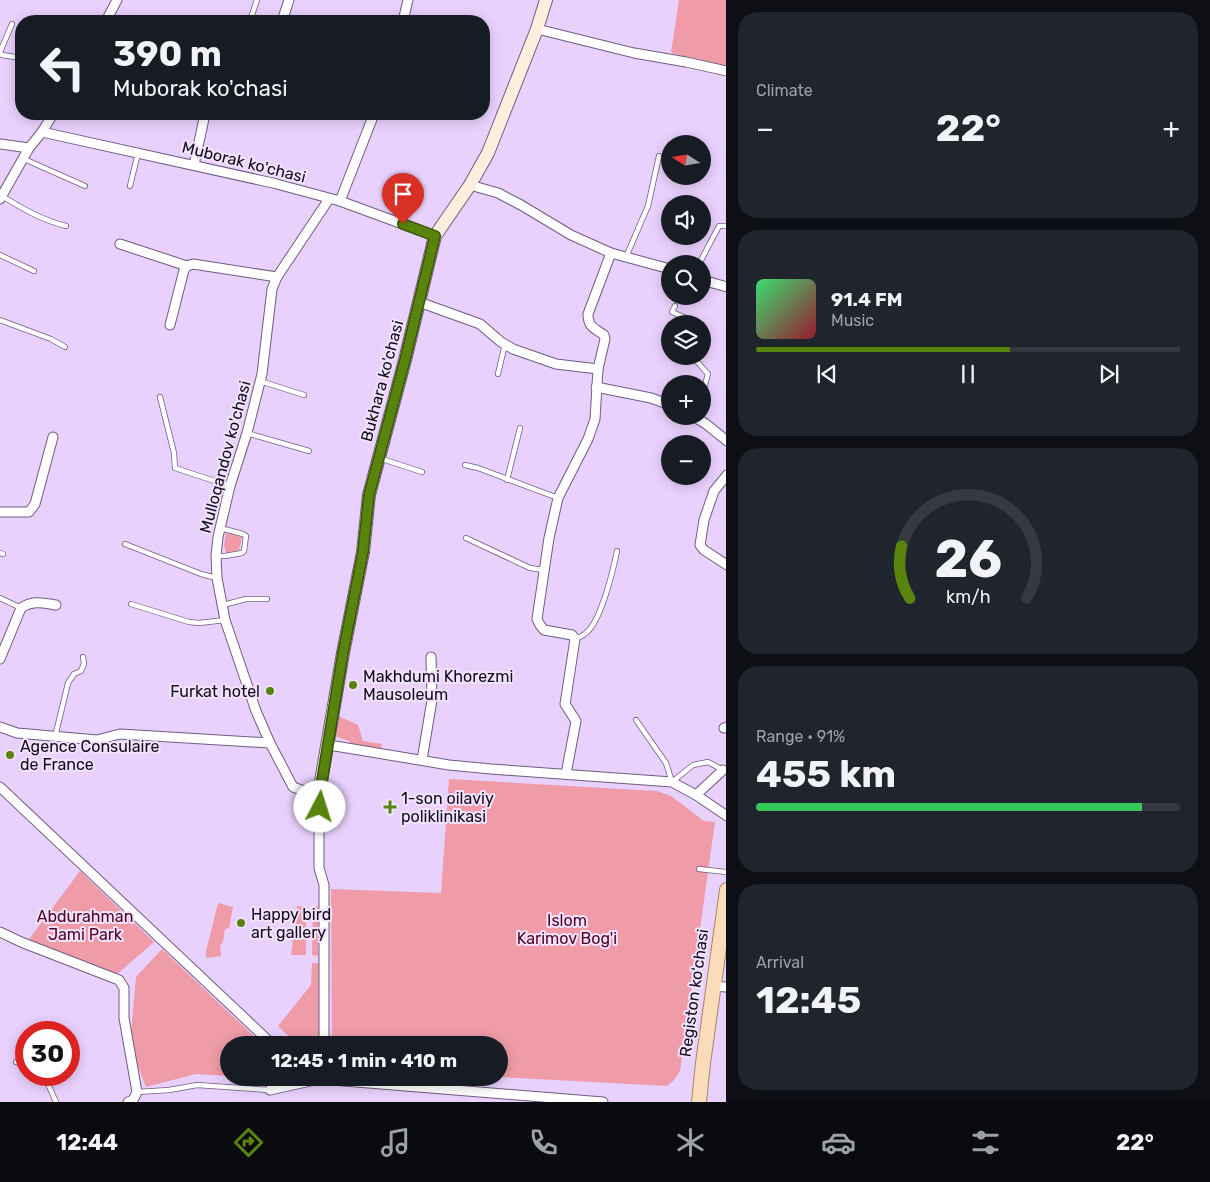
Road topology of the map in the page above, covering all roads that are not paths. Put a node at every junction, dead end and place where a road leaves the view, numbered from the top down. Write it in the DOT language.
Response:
graph roads {
  1 [pos="116,0"];
  2 [pos="257,0"];
  3 [pos="289,0"];
  4 [pos="408,0"];
  5 [pos="546,0"];
  6 [pos="109,15"];
  7 [pos="252,15"];
  8 [pos="284,15"];
  9 [pos="404,15"];
  10 [pos="12,24"];
  11 [pos="537,29"];
  12 [pos="15,57"];
  13 [pos="726,71"];
  14 [pos="49,120"];
  15 [pos="204,120"];
  16 [pos="372,120"];
  17 [pos="42,132"];
  18 [pos="0,144"];
  19 [pos="29,148"];
  20 [pos="138,153"];
  21 [pos="659,156"];
  22 [pos="24,159"];
  23 [pos="194,165"];
  24 [pos="470,185"];
  25 [pos="85,186"];
  26 [pos="130,186"];
  27 [pos="1,198"];
  28 [pos="329,199"];
  29 [pos="340,201"];
  30 [pos="66,226"];
  31 [pos="726,226"];
  32 [pos="435,236"];
  33 [pos="120,244"];
  34 [pos="611,253"];
  35 [pos="0,255"];
  36 [pos="704,255"];
  37 [pos="626,257"];
  38 [pos="188,266"];
  39 [pos="661,267"];
  40 [pos="34,271"];
  41 [pos="277,277"];
  42 [pos="711,283"];
  43 [pos="726,288"];
  44 [pos="419,302"];
  45 [pos="675,306"];
  46 [pos="679,315"];
  47 [pos="0,320"];
  48 [pos="170,325"];
  49 [pos="505,344"];
  50 [pos="65,347"];
  51 [pos="700,365"];
  52 [pos="598,369"];
  53 [pos="498,374"];
  54 [pos="708,375"];
  55 [pos="260,381"];
  56 [pos="596,387"];
  57 [pos="304,395"];
  58 [pos="160,396"];
  59 [pos="661,402"];
  60 [pos="707,425"];
  61 [pos="520,428"];
  62 [pos="247,433"];
  63 [pos="53,437"];
  64 [pos="726,441"];
  65 [pos="308,451"];
  66 [pos="378,458"];
  67 [pos="465,465"];
  68 [pos="422,472"];
  69 [pos="726,475"];
  70 [pos="507,480"];
  71 [pos="230,486"];
  72 [pos="558,498"];
  73 [pos="0,512"];
  74 [pos="220,528"];
  75 [pos="466,538"];
  76 [pos="125,544"];
  77 [pos="617,551"];
  78 [pos="216,556"];
  79 [pos="726,565"];
  80 [pos="545,571"];
  81 [pos="217,578"];
  82 [pos="0,598"];
  83 [pos="267,599"];
  84 [pos="131,604"];
  85 [pos="56,605"];
  86 [pos="223,605"];
  87 [pos="21,608"];
  88 [pos="225,620"];
  89 [pos="575,639"];
  90 [pos="83,657"];
  91 [pos="431,657"];
  92 [pos="0,659"];
  93 [pos="636,720"];
  94 [pos="0,727"];
  95 [pos="55,737"];
  96 [pos="270,743"];
  97 [pos="329,745"];
  98 [pos="422,760"];
  99 [pos="725,771"];
  100 [pos="566,774"];
  101 [pos="672,782"];
  102 [pos="0,787"];
  103 [pos="320,793"];
  104 [pos="696,795"];
  105 [pos="725,813"];
  106 [pos="699,869"];
  107 [pos="726,872"];
  108 [pos="726,890"];
  109 [pos="0,932"];
  110 [pos="720,987"];
  111 [pos="264,1036"];
  112 [pos="324,1036"];
  113 [pos="49,1086"];
  114 [pos="286,1086"];
  115 [pos="414,1086"];
  116 [pos="270,1090"];
  117 [pos="137,1092"];
  118 [pos="56,1102"];
  119 [pos="128,1102"];
  120 [pos="603,1102"];
  121 [pos="699,1102"];
  1 -- 6 [label="street"];
  2 -- 7 [label="lane"];
  3 -- 8 [label="street"];
  4 -- 9 [label="street"];
  5 -- 11 [label="street, Bukhara ko'chasi"];
  10 -- 12 [label="lane"];
  11 -- 13 [label="street"];
  11 -- 24 [label="street, Bukhara ko'chasi"];
  14 -- 17 [label="street"];
  15 -- 23 [label="street"];
  16 -- 29 [label="street"];
  17 -- 19 [label="street"];
  17 -- 20 [label="street, Muborak ko'chasi"];
  18 -- 19 [label="street"];
  19 -- 22 [label="street"];
  20 -- 23 [label="street, Muborak ko'chasi"];
  20 -- 26 [label="lane"];
  21 -- 37 [label="lane"];
  22 -- 25 [label="lane"];
  22 -- 27 [label="street"];
  23 -- 28 [label="street, Muborak ko'chasi"];
  24 -- 32 [label="street, Bukhara ko'chasi"];
  24 -- 34 [label="street"];
  27 -- 30 [label="lane"];
  28 -- 29 [label="street, Muborak ko'chasi"];
  28 -- 41 [label="street, Mulloqandov ko'chasi"];
  29 -- 32 [label="street, Muborak ko'chasi"];
  31 -- 36 [label="lane"];
  32 -- 44 [label="street, Bukhara ko'chasi"];
  33 -- 38 [label="street"];
  34 -- 37 [label="street"];
  34 -- 52 [label="street"];
  35 -- 40 [label="lane"];
  37 -- 39 [label="street"];
  38 -- 41 [label="street"];
  38 -- 48 [label="street"];
  41 -- 55 [label="street, Mulloqandov ko'chasi"];
  42 -- 43 [label="street"];
  44 -- 49 [label="street"];
  44 -- 66 [label="street, Bukhara ko'chasi"];
  45 -- 46 [label="lane"];
  47 -- 50 [label="lane"];
  49 -- 52 [label="street"];
  49 -- 53 [label="lane"];
  51 -- 54 [label="lane"];
  52 -- 56 [label="street"];
  55 -- 57 [label="lane"];
  55 -- 62 [label="street, Mulloqandov ko'chasi"];
  56 -- 59 [label="street"];
  56 -- 72 [label="street"];
  58 -- 71 [label="lane"];
  60 -- 64 [label="street"];
  61 -- 70 [label="lane"];
  62 -- 65 [label="lane"];
  62 -- 71 [label="street, Mulloqandov ko'chasi"];
  63 -- 73 [label="street"];
  66 -- 68 [label="lane"];
  66 -- 97 [label="street, Bukhara ko'chasi"];
  67 -- 70 [label="lane"];
  69 -- 79 [label="street"];
  70 -- 72 [label="lane"];
  71 -- 74 [label="street, Mulloqandov ko'chasi"];
  72 -- 80 [label="street"];
  74 -- 78 [label="street, Mulloqandov ko'chasi"];
  74 -- 78 [label="lane"];
  75 -- 80 [label="lane"];
  76 -- 81 [label="lane"];
  77 -- 89 [label="lane"];
  78 -- 81 [label="street, Mulloqandov ko'chasi"];
  80 -- 89 [label="street"];
  81 -- 86 [label="street, Mulloqandov ko'chasi"];
  82 -- 87 [label="lane"];
  83 -- 86 [label="lane"];
  84 -- 88 [label="lane"];
  85 -- 87 [label="street"];
  86 -- 88 [label="street, Mulloqandov ko'chasi"];
  87 -- 92 [label="street"];
  88 -- 96 [label="street, Mulloqandov ko'chasi"];
  89 -- 100 [label="street"];
  90 -- 95 [label="lane"];
  91 -- 98 [label="street"];
  93 -- 101 [label="lane"];
  94 -- 95 [label="street"];
  95 -- 96 [label="street"];
  96 -- 103 [label="street, Mulloqandov ko'chasi"];
  97 -- 98 [label="street"];
  97 -- 103 [label="street, Bukhara ko'chasi"];
  98 -- 100 [label="street"];
  99 -- 101 [label="lane"];
  99 -- 104 [label="street"];
  100 -- 101 [label="street"];
  101 -- 104 [label="street"];
  102 -- 111 [label="street"];
  103 -- 112 [label="street"];
  104 -- 105 [label="street"];
  106 -- 107 [label="lane"];
  108 -- 110 [label="main road, Registon ko'chasi"];
  109 -- 117 [label="street"];
  110 -- 121 [label="main road, Registon ko'chasi"];
  113 -- 118 [label="lane"];
  114 -- 116 [label="street"];
  115 -- 120 [label="street"];
  116 -- 117 [label="lane"];
  117 -- 119 [label="street"];
}
